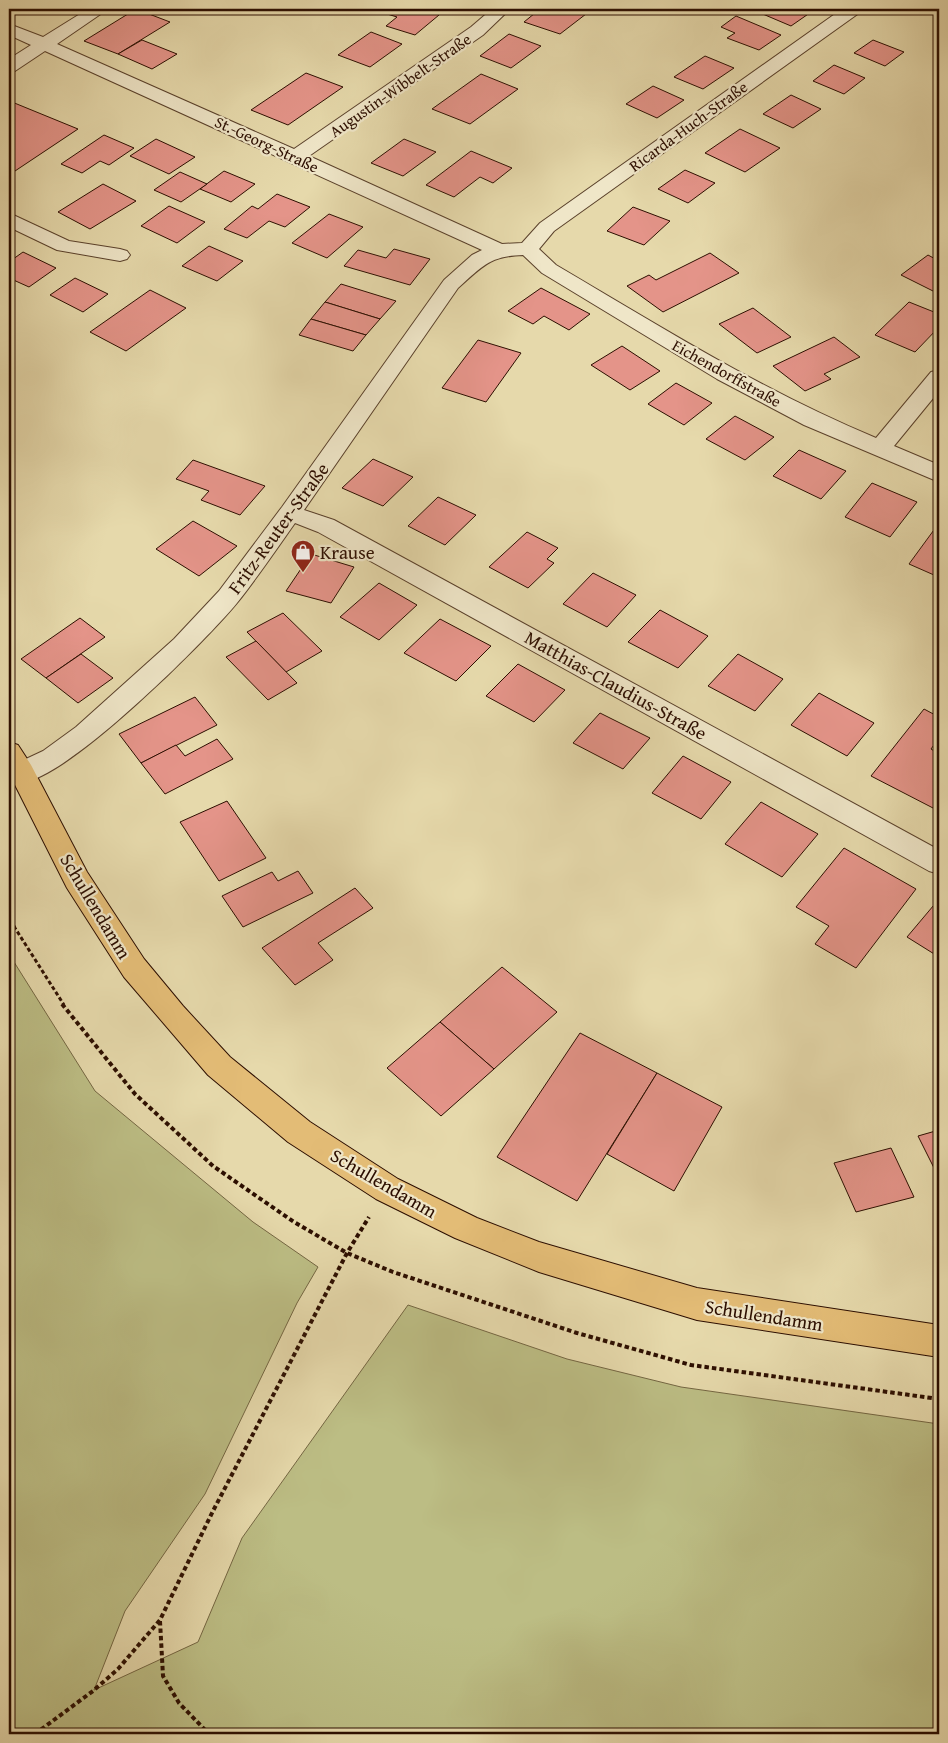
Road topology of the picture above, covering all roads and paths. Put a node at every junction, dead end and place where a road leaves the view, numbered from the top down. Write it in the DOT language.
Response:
graph roads {
  1 [pos="99,9"];
  2 [pos="502,9"];
  3 [pos="853,9"];
  4 [pos="9,29"];
  5 [pos="44,45"];
  6 [pos="9,67"];
  7 [pos="295,157"];
  8 [pos="9,219"];
  9 [pos="528,249"];
  10 [pos="499,250"];
  11 [pos="120,255"];
  12 [pos="939,377"];
  13 [pos="879,449"];
  14 [pos="939,474"];
  15 [pos="290,513"];
  16 [pos="15,762"];
  17 [pos="939,863"];
  18 [pos="9,914"];
  19 [pos="387,1189"];
  20 [pos="347,1253"];
  21 [pos="939,1341"];
  22 [pos="939,1399"];
  23 [pos="160,1620"];
  24 [pos="27,1734"];
  25 [pos="209,1734"];
  1 -- 5 [label="street"];
  2 -- 7 [label="street, Augustin-Wibbelt-Straße"];
  3 -- 9 [label="street, Ricarda-Huch-Straße"];
  4 -- 5 [label="street, St.-Georg-Straße"];
  5 -- 6 [label="street"];
  5 -- 7 [label="street, St.-Georg-Straße"];
  7 -- 10 [label="street, St.-Georg-Straße"];
  8 -- 11 [label="street"];
  9 -- 10 [label="street, St.-Georg-Straße"];
  9 -- 13 [label="street, Eichendorffstraße"];
  10 -- 15 [label="street, Fritz-Reuter-Straße"];
  12 -- 13 [label="street"];
  13 -- 14 [label="street, Eichendorffstraße"];
  15 -- 16 [label="street, Fritz-Reuter-Straße"];
  15 -- 17 [label="street, Matthias-Claudius-Straße"];
  16 -- 19 [label="main road, Schullendamm"];
  18 -- 20 [label="path"];
  19 -- 20 [label="path"];
  19 -- 21 [label="main road, Schullendamm"];
  20 -- 22 [label="path"];
  20 -- 23 [label="path"];
  23 -- 24 [label="path"];
  23 -- 25 [label="path"];
}
